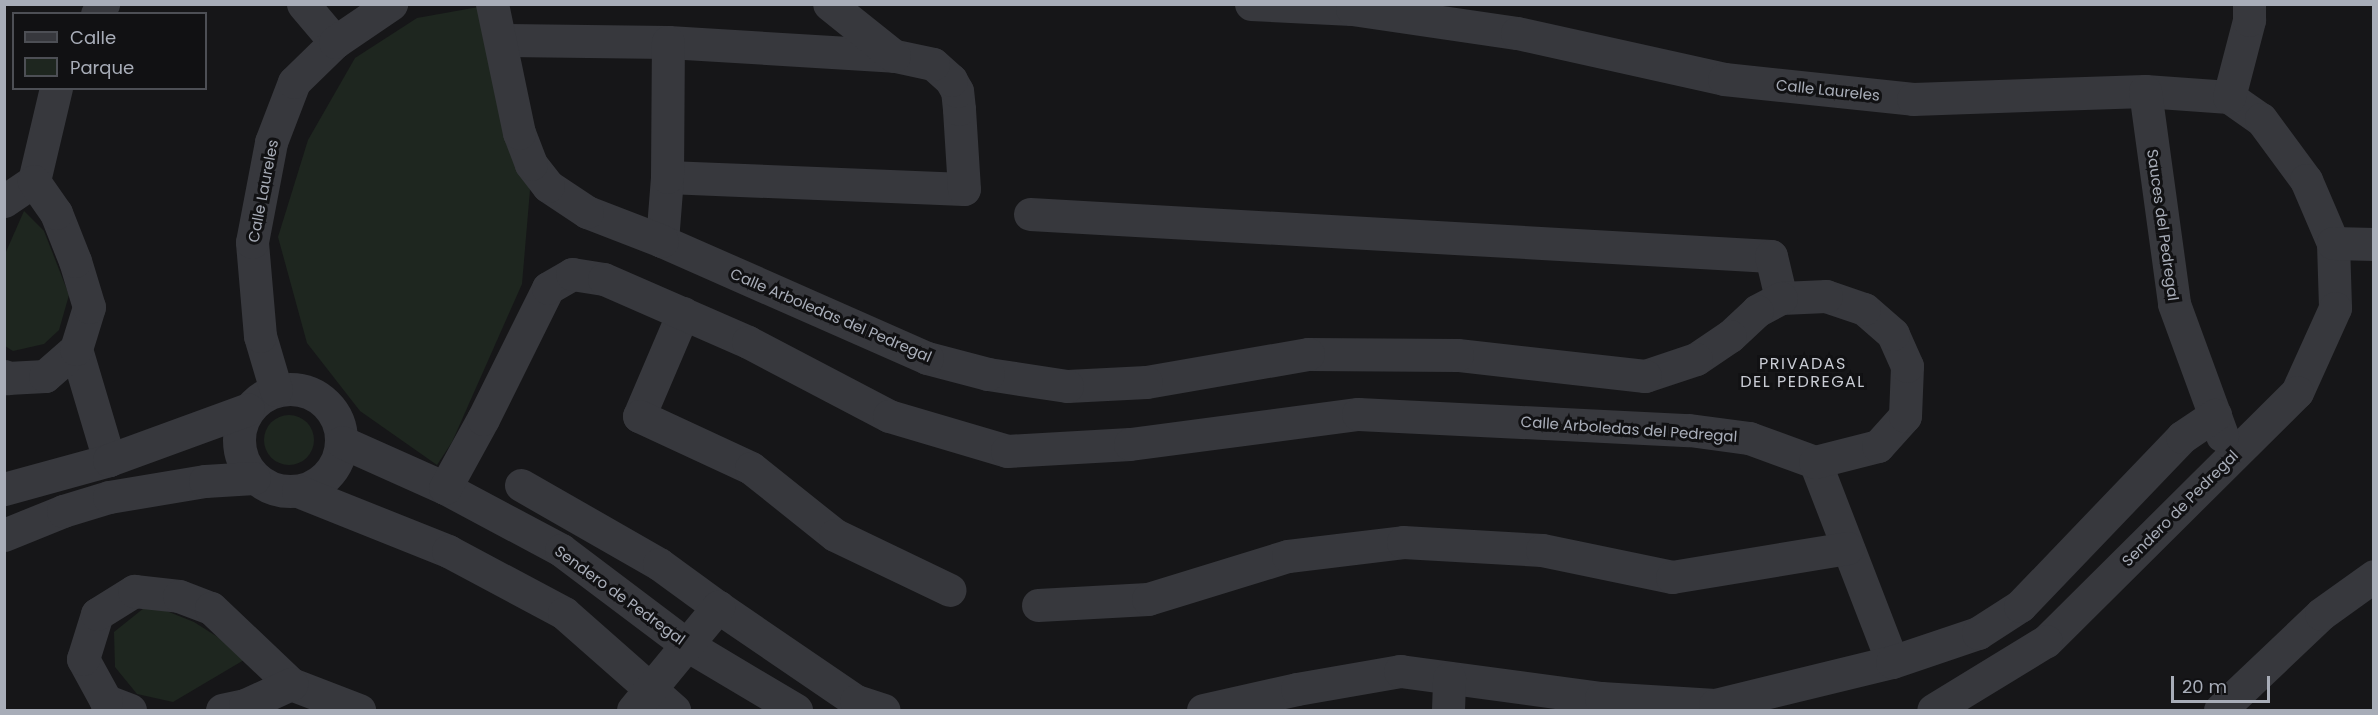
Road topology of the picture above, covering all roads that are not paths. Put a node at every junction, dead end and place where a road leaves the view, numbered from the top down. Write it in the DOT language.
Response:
graph roads {
  1 [pos="391,4"];
  2 [pos="492,4"];
  3 [pos="829,4"];
  4 [pos="1251,4"];
  5 [pos="2249,4"];
  6 [pos="313,7"];
  7 [pos="501,40"];
  8 [pos="335,42"];
  9 [pos="668,42"];
  10 [pos="894,56"];
  11 [pos="56,90"];
  12 [pos="2145,91"];
  13 [pos="2229,97"];
  14 [pos="667,177"];
  15 [pos="34,181"];
  16 [pos="4,201"];
  17 [pos="1030,214"];
  18 [pos="662,241"];
  19 [pos="2333,243"];
  20 [pos="2373,244"];
  21 [pos="1781,298"];
  22 [pos="683,313"];
  23 [pos="76,348"];
  24 [pos="4,376"];
  25 [pos="276,390"];
  26 [pos="248,408"];
  27 [pos="2215,415"];
  28 [pos="342,442"];
  29 [pos="2231,458"];
  30 [pos="109,460"];
  31 [pos="1815,462"];
  32 [pos="53,477"];
  33 [pos="254,478"];
  34 [pos="521,485"];
  35 [pos="445,488"];
  36 [pos="4,489"];
  37 [pos="298,491"];
  38 [pos="63,511"];
  39 [pos="582,519"];
  40 [pos="4,535"];
  41 [pos="1848,548"];
  42 [pos="561,550"];
  43 [pos="596,576"];
  44 [pos="2373,576"];
  45 [pos="950,590"];
  46 [pos="1038,605"];
  47 [pos="2020,606"];
  48 [pos="718,607"];
  49 [pos="564,613"];
  50 [pos="2046,641"];
  51 [pos="687,645"];
  52 [pos="1892,662"];
  53 [pos="1449,678"];
  54 [pos="291,684"];
  55 [pos="1792,699"];
  56 [pos="1297,700"];
  57 [pos="652,704"];
  58 [pos="1601,704"];
  59 [pos="862,707"];
  60 [pos="1935,710"];
  61 [pos="130,711"];
  62 [pos="222,711"];
  63 [pos="359,711"];
  64 [pos="796,711"];
  65 [pos="1203,711"];
  66 [pos="1448,711"];
  67 [pos="2220,711"];
  1 -- 8 [label="street, Calle Laureles"];
  2 -- 7 [label="street, Calle Arboledas del Pedregal"];
  3 -- 10 [label="street"];
  4 -- 12 [label="street, Calle Laureles"];
  5 -- 13 [label="street"];
  6 -- 8 [label="street"];
  7 -- 9 [label="street"];
  7 -- 18 [label="street, Calle Arboledas del Pedregal"];
  8 -- 25 [label="street, Calle Laureles"];
  9 -- 10 [label="street"];
  9 -- 14 [label="street"];
  10 -- 14 [label="street"];
  11 -- 15 [label="street"];
  12 -- 13 [label="street, Calle Laureles"];
  12 -- 27 [label="street, Sauces del Pedregal"];
  13 -- 19 [label="street"];
  14 -- 18 [label="street"];
  15 -- 16 [label="street"];
  15 -- 23 [label="street"];
  17 -- 21 [label="street"];
  18 -- 21 [label="street, Calle Arboledas del Pedregal"];
  19 -- 20 [label="street"];
  19 -- 29 [label="street, Sendero de Pedregal"];
  21 -- 31 [label="street, Calle Arboledas del Pedregal"];
  22 -- 31 [label="street, Calle Arboledas del Pedregal"];
  22 -- 35 [label="street, Calle Arboledas del Pedregal"];
  22 -- 45 [label="street"];
  23 -- 24 [label="street"];
  23 -- 30 [label="street"];
  25 -- 26 [label="street"];
  25 -- 28 [label="street"];
  26 -- 30 [label="street"];
  26 -- 33 [label="street"];
  27 -- 29 [label="street, Sauces del Pedregal"];
  27 -- 47 [label="street"];
  28 -- 35 [label="street, Sendero de Pedregal"];
  28 -- 37 [label="street"];
  29 -- 50 [label="street, Sendero de Pedregal"];
  30 -- 32 [label="street"];
  31 -- 41 [label="street"];
  32 -- 36 [label="street"];
  32 -- 38 [label="street"];
  33 -- 37 [label="street"];
  33 -- 38 [label="street"];
  34 -- 39 [label="street"];
  35 -- 42 [label="street, Sendero de Pedregal"];
  37 -- 49 [label="street"];
  38 -- 40 [label="street"];
  39 -- 42 [label="street"];
  39 -- 48 [label="street"];
  41 -- 46 [label="street"];
  41 -- 52 [label="street"];
  42 -- 43 [label="street, Sendero de Pedregal"];
  43 -- 49 [label="street"];
  43 -- 51 [label="street, Sendero de Pedregal"];
  44 -- 67 [label="street"];
  47 -- 50 [label="street"];
  47 -- 52 [label="street"];
  48 -- 51 [label="street"];
  48 -- 59 [label="street"];
  49 -- 57 [label="street"];
  50 -- 60 [label="street, Sendero de Pedregal"];
  51 -- 57 [label="street"];
  51 -- 64 [label="street, Sendero de Pedregal"];
  52 -- 55 [label="street"];
  53 -- 56 [label="street"];
  53 -- 58 [label="street"];
  53 -- 66 [label="street"];
  54 -- 61 [label="street"];
  54 -- 62 [label="street"];
  54 -- 63 [label="street"];
  55 -- 58 [label="street"];
  56 -- 65 [label="street"];
}
